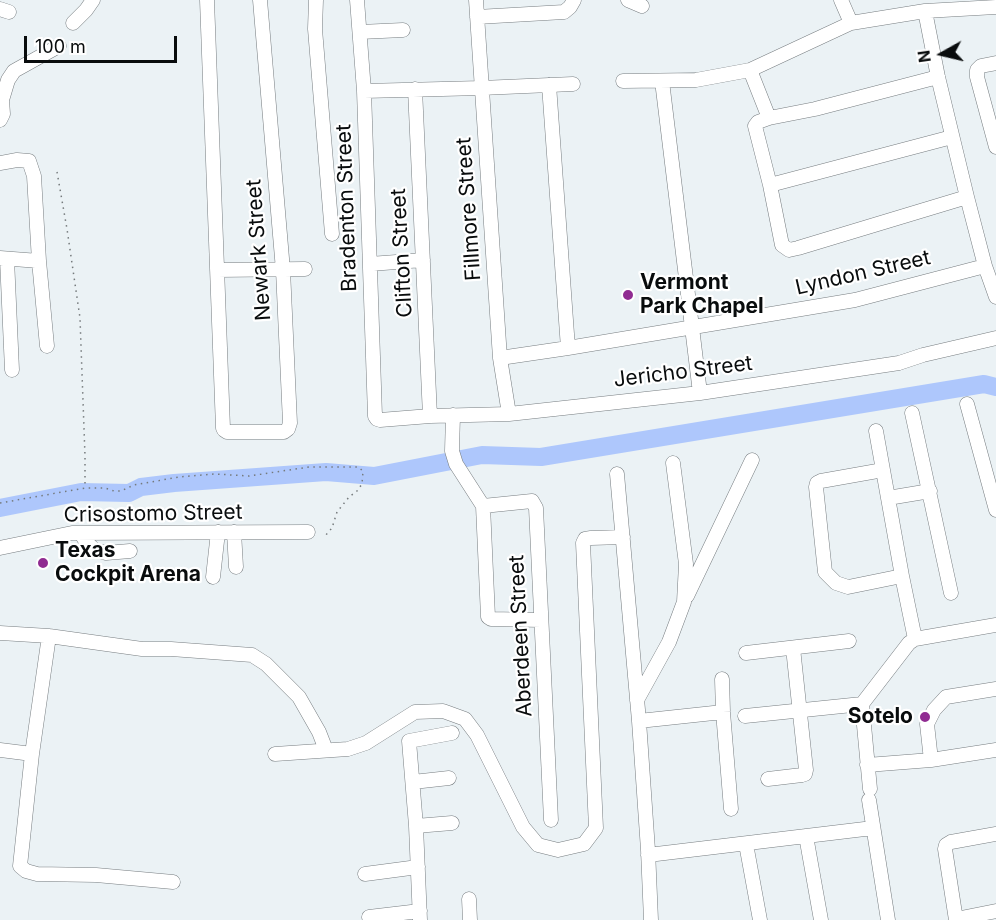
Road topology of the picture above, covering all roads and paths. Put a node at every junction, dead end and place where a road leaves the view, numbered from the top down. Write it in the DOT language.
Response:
graph roads {
  1 [pos="93,0"];
  2 [pos="207,0"];
  3 [pos="260,0"];
  4 [pos="316,0"];
  5 [pos="357,0"];
  6 [pos="476,0"];
  7 [pos="574,0"];
  8 [pos="628,0"];
  9 [pos="841,0"];
  10 [pos="994,4"];
  11 [pos="642,6"];
  12 [pos="925,11"];
  13 [pos="477,17"];
  14 [pos="73,23"];
  15 [pos="851,23"];
  16 [pos="403,30"];
  17 [pos="360,32"];
  18 [pos="59,46"];
  19 [pos="996,63"];
  20 [pos="750,70"];
  21 [pos="938,77"];
  22 [pos="622,81"];
  23 [pos="662,81"];
  24 [pos="573,84"];
  25 [pos="549,85"];
  26 [pos="481,88"];
  27 [pos="415,89"];
  28 [pos="364,91"];
  29 [pos="769,118"];
  30 [pos="0,120"];
  31 [pos="952,137"];
  32 [pos="996,147"];
  33 [pos="0,163"];
  34 [pos="57,172"];
  35 [pos="770,185"];
  36 [pos="967,197"];
  37 [pos="332,234"];
  38 [pos="4,259"];
  39 [pos="423,260"];
  40 [pos="39,261"];
  41 [pos="370,264"];
  42 [pos="985,266"];
  43 [pos="305,269"];
  44 [pos="217,270"];
  45 [pos="283,270"];
  46 [pos="996,297"];
  47 [pos="692,327"];
  48 [pos="996,338"];
  49 [pos="47,346"];
  50 [pos="568,348"];
  51 [pos="500,358"];
  52 [pos="12,370"];
  53 [pos="700,393"];
  54 [pos="967,404"];
  55 [pos="912,413"];
  56 [pos="509,414"];
  57 [pos="453,415"];
  58 [pos="375,416"];
  59 [pos="430,416"];
  60 [pos="876,431"];
  61 [pos="752,460"];
  62 [pos="674,463"];
  63 [pos="883,470"];
  64 [pos="617,474"];
  65 [pos="85,488"];
  66 [pos="930,491"];
  67 [pos="888,498"];
  68 [pos="0,503"];
  69 [pos="483,506"];
  70 [pos="996,510"];
  71 [pos="218,532"];
  72 [pos="234,532"];
  73 [pos="308,532"];
  74 [pos="81,533"];
  75 [pos="325,536"];
  76 [pos="623,537"];
  77 [pos="0,548"];
  78 [pos="130,551"];
  79 [pos="236,567"];
  80 [pos="902,576"];
  81 [pos="213,577"];
  82 [pos="951,592"];
  83 [pos="684,602"];
  84 [pos="541,620"];
  85 [pos="996,625"];
  86 [pos="0,633"];
  87 [pos="49,636"];
  88 [pos="915,639"];
  89 [pos="849,641"];
  90 [pos="793,648"];
  91 [pos="746,653"];
  92 [pos="722,679"];
  93 [pos="996,689"];
  94 [pos="637,700"];
  95 [pos="862,704"];
  96 [pos="800,710"];
  97 [pos="723,712"];
  98 [pos="745,716"];
  99 [pos="639,721"];
  100 [pos="452,733"];
  101 [pos="0,750"];
  102 [pos="326,750"];
  103 [pos="996,750"];
  104 [pos="32,754"];
  105 [pos="275,754"];
  106 [pos="931,760"];
  107 [pos="867,765"];
  108 [pos="449,778"];
  109 [pos="768,779"];
  110 [pos="413,782"];
  111 [pos="731,808"];
  112 [pos="551,820"];
  113 [pos="452,823"];
  114 [pos="416,826"];
  115 [pos="873,828"];
  116 [pos="996,834"];
  117 [pos="806,836"];
  118 [pos="746,843"];
  119 [pos="648,855"];
  120 [pos="418,867"];
  121 [pos="365,874"];
  122 [pos="173,882"];
  123 [pos="468,899"];
  124 [pos="996,911"];
  125 [pos="420,915"];
  126 [pos="369,917"];
  127 [pos="470,920"];
  128 [pos="651,920"];
  129 [pos="760,920"];
  130 [pos="821,920"];
  131 [pos="888,920"];
  132 [pos="956,920"];
  1 -- 14 [label="street"];
  2 -- 44 [label="street"];
  3 -- 45 [label="street, Newark Street"];
  4 -- 37 [label="street"];
  5 -- 17 [label="street, Bradenton Street"];
  6 -- 13 [label="street, Fillmore Street"];
  7 -- 13 [label="street"];
  8 -- 11 [label="street"];
  9 -- 15 [label="street"];
  10 -- 12 [label="street"];
  12 -- 15 [label="street"];
  12 -- 21 [label="street"];
  13 -- 26 [label="street, Fillmore Street"];
  15 -- 20 [label="street"];
  16 -- 17 [label="street"];
  17 -- 28 [label="street, Bradenton Street"];
  18 -- 30 [label="street"];
  19 -- 32 [label="street"];
  20 -- 23 [label="street"];
  20 -- 29 [label="street"];
  21 -- 29 [label="street"];
  21 -- 31 [label="street"];
  22 -- 23 [label="street"];
  23 -- 47 [label="street"];
  24 -- 25 [label="street"];
  25 -- 26 [label="street"];
  25 -- 50 [label="street"];
  26 -- 27 [label="street"];
  26 -- 51 [label="street, Fillmore Street"];
  27 -- 28 [label="street"];
  27 -- 39 [label="street, Clifton Street"];
  28 -- 41 [label="street, Bradenton Street"];
  29 -- 35 [label="street"];
  31 -- 35 [label="street"];
  31 -- 36 [label="street"];
  33 -- 40 [label="street"];
  34 -- 65 [label="path"];
  35 -- 36 [label="street"];
  36 -- 42 [label="street"];
  38 -- 40 [label="street"];
  38 -- 52 [label="street"];
  39 -- 41 [label="street"];
  39 -- 59 [label="street, Clifton Street"];
  40 -- 49 [label="street"];
  41 -- 58 [label="street, Bradenton Street"];
  42 -- 46 [label="street"];
  42 -- 47 [label="street, Lyndon Street"];
  43 -- 45 [label="street"];
  44 -- 45 [label="street"];
  44 -- 45 [label="street, Newark Street"];
  47 -- 50 [label="street, Lyndon Street"];
  47 -- 53 [label="street"];
  48 -- 53 [label="street, Jericho Street"];
  50 -- 51 [label="street, Lyndon Street"];
  51 -- 56 [label="street, Fillmore Street"];
  53 -- 56 [label="street, Jericho Street"];
  54 -- 70 [label="street"];
  55 -- 66 [label="street"];
  56 -- 57 [label="street, Jericho Street"];
  57 -- 59 [label="street, Jericho Street"];
  57 -- 69 [label="street"];
  58 -- 59 [label="street, Jericho Street"];
  60 -- 63 [label="street"];
  61 -- 83 [label="street"];
  62 -- 83 [label="street"];
  63 -- 67 [label="street"];
  63 -- 80 [label="street"];
  64 -- 76 [label="street"];
  65 -- 68 [label="path"];
  65 -- 75 [label="path"];
  66 -- 67 [label="street"];
  66 -- 82 [label="street"];
  67 -- 80 [label="street"];
  69 -- 84 [label="street"];
  69 -- 84 [label="street, Aberdeen Street"];
  71 -- 72 [label="street, Crisostomo Street"];
  71 -- 74 [label="street, Crisostomo Street"];
  71 -- 81 [label="street"];
  72 -- 73 [label="street, Crisostomo Street"];
  72 -- 79 [label="street"];
  74 -- 77 [label="street, Crisostomo Street"];
  74 -- 78 [label="street"];
  76 -- 94 [label="street"];
  76 -- 102 [label="street"];
  80 -- 88 [label="street"];
  83 -- 94 [label="street"];
  84 -- 112 [label="street, Aberdeen Street"];
  85 -- 88 [label="street"];
  86 -- 87 [label="street"];
  87 -- 102 [label="street"];
  87 -- 104 [label="street"];
  88 -- 95 [label="street"];
  89 -- 90 [label="street"];
  90 -- 91 [label="street"];
  90 -- 96 [label="street"];
  92 -- 97 [label="street"];
  93 -- 106 [label="street"];
  94 -- 99 [label="street"];
  95 -- 96 [label="street"];
  95 -- 107 [label="street"];
  96 -- 98 [label="street"];
  96 -- 109 [label="street"];
  97 -- 99 [label="street"];
  97 -- 111 [label="street"];
  99 -- 119 [label="street"];
  100 -- 110 [label="street"];
  101 -- 104 [label="street"];
  102 -- 105 [label="street"];
  103 -- 106 [label="street"];
  104 -- 122 [label="street"];
  106 -- 107 [label="street"];
  107 -- 115 [label="street"];
  108 -- 110 [label="street"];
  110 -- 114 [label="street"];
  113 -- 114 [label="street"];
  114 -- 120 [label="street"];
  115 -- 117 [label="street"];
  115 -- 131 [label="street"];
  116 -- 132 [label="street"];
  117 -- 118 [label="street"];
  117 -- 130 [label="street"];
  118 -- 119 [label="street"];
  118 -- 129 [label="street"];
  119 -- 128 [label="street"];
  120 -- 121 [label="street"];
  120 -- 125 [label="street"];
  123 -- 127 [label="street"];
  124 -- 132 [label="street"];
  125 -- 126 [label="street"];
}
